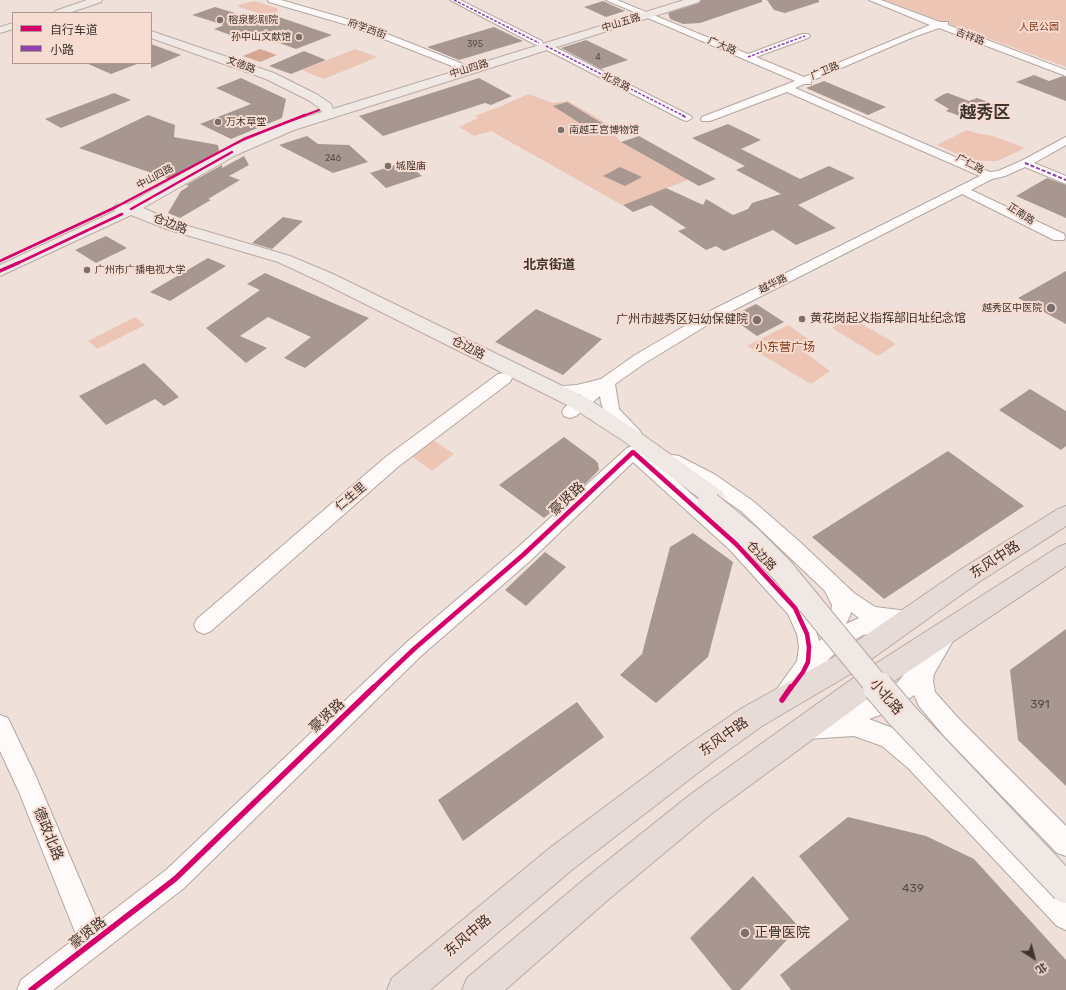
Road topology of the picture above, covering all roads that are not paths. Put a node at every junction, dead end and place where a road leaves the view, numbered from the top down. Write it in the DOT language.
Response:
graph roads {
  1 [pos="89,0"];
  2 [pos="97,0"];
  3 [pos="272,0"];
  4 [pos="454,0"];
  5 [pos="610,0"];
  6 [pos="680,0"];
  7 [pos="695,0"];
  8 [pos="874,0"];
  9 [pos="881,0"];
  10 [pos="68,7"];
  11 [pos="55,12"];
  12 [pos="90,12"];
  13 [pos="644,14"];
  14 [pos="942,25"];
  15 [pos="12,28"];
  16 [pos="0,31"];
  17 [pos="152,34"];
  18 [pos="805,36"];
  19 [pos="152,38"];
  20 [pos="543,45"];
  21 [pos="748,57"];
  22 [pos="460,66"];
  23 [pos="1066,72"];
  24 [pos="796,86"];
  25 [pos="325,110"];
  26 [pos="696,123"];
  27 [pos="1066,131"];
  28 [pos="1066,140"];
  29 [pos="1025,162"];
  30 [pos="1066,180"];
  31 [pos="992,186"];
  32 [pos="962,190"];
  33 [pos="123,210"];
  34 [pos="1062,239"];
  35 [pos="0,261"];
  36 [pos="0,271"];
  37 [pos="504,378"];
  38 [pos="607,382"];
  39 [pos="554,391"];
  40 [pos="575,408"];
  41 [pos="643,452"];
  42 [pos="712,501"];
  43 [pos="1066,515"];
  44 [pos="1066,554"];
  45 [pos="834,588"];
  46 [pos="794,608"];
  47 [pos="908,620"];
  48 [pos="204,625"];
  49 [pos="949,631"];
  50 [pos="782,700"];
  51 [pos="0,726"];
  52 [pos="807,728"];
  53 [pos="952,728"];
  54 [pos="916,760"];
  55 [pos="1066,844"];
  56 [pos="1066,869"];
  57 [pos="1066,888"];
  58 [pos="1066,917"];
  59 [pos="93,943"];
  60 [pos="31,990"];
  61 [pos="404,990"];
  62 [pos="479,990"];
  1 -- 10 [label="main road"];
  2 -- 10 [label="main road"];
  3 -- 22 [label="street, 府学西街"];
  4 -- 20 [label="street, 北京路"];
  5 -- 13 [label="street, 广大路"];
  6 -- 13 [label="main road, 中山五路"];
  7 -- 13 [label="main road, 中山五路"];
  8 -- 14 [label="street, 吉祥路"];
  9 -- 14 [label="street, 吉祥路"];
  10 -- 11 [label="main road"];
  10 -- 12 [label="main road"];
  13 -- 20 [label="main road, 中山五路"];
  13 -- 21 [label="street, 广大路"];
  14 -- 23 [label="street, 吉祥路"];
  14 -- 24 [label="street, 广卫路"];
  15 -- 16 [label="main road"];
  17 -- 25 [label="main road, 文德路"];
  18 -- 21 [label="street"];
  19 -- 25 [label="main road, 文德路"];
  20 -- 22 [label="main road, 中山四路"];
  20 -- 25 [label="main road, 中山四路"];
  20 -- 26 [label="street, 北京路"];
  21 -- 24 [label="street, 广大路"];
  22 -- 25 [label="main road, 中山四路"];
  24 -- 26 [label="street, 广卫路"];
  24 -- 31 [label="street, 广仁路"];
  25 -- 33 [label="main road, 中山四路"];
  27 -- 31 [label="street, 越华路"];
  28 -- 29 [label="street, 越华路"];
  29 -- 30 [label="street"];
  29 -- 31 [label="street, 越华路"];
  31 -- 32 [label="street, 越华路"];
  31 -- 34 [label="street, 正南路"];
  32 -- 34 [label="street"];
  32 -- 38 [label="street, 越华路"];
  33 -- 35 [label="main road, 中山四路"];
  33 -- 36 [label="main road, 中山四路"];
  33 -- 37 [label="main road, 仓边路"];
  33 -- 39 [label="main road, 仓边路"];
  37 -- 40 [label="main road, 仓边路"];
  37 -- 48 [label="street, 仁生里"];
  38 -- 39 [label="street"];
  38 -- 40 [label="street, 越华路"];
  38 -- 41 [label="street"];
  39 -- 40 [label="main road, 仓边路"];
  40 -- 41 [label="main road, 仓边路"];
  41 -- 42 [label="main road, 仓边路"];
  41 -- 45 [label="street, 仓边路"];
  41 -- 46 [label="street, 仓边路"];
  41 -- 59 [label="street, 豪贤路"];
  42 -- 56 [label="main road, 小北路"];
  42 -- 57 [label="main road, 小北路, bridge"];
  43 -- 47 [label="highway, 东风中路"];
  44 -- 49 [label="highway"];
  45 -- 46 [label="street"];
  45 -- 47 [label="street, 仓边路"];
  46 -- 50 [label="street, 仓边路"];
  47 -- 50 [label="highway, 东风中路"];
  49 -- 52 [label="highway"];
  49 -- 53 [label="street"];
  50 -- 61 [label="highway, 东风中路"];
  51 -- 59 [label="street, 德政北路"];
  52 -- 54 [label="street"];
  52 -- 62 [label="highway"];
  53 -- 54 [label="street"];
  53 -- 55 [label="street"];
  54 -- 58 [label="street"];
  59 -- 60 [label="street, 豪贤路"];
}
